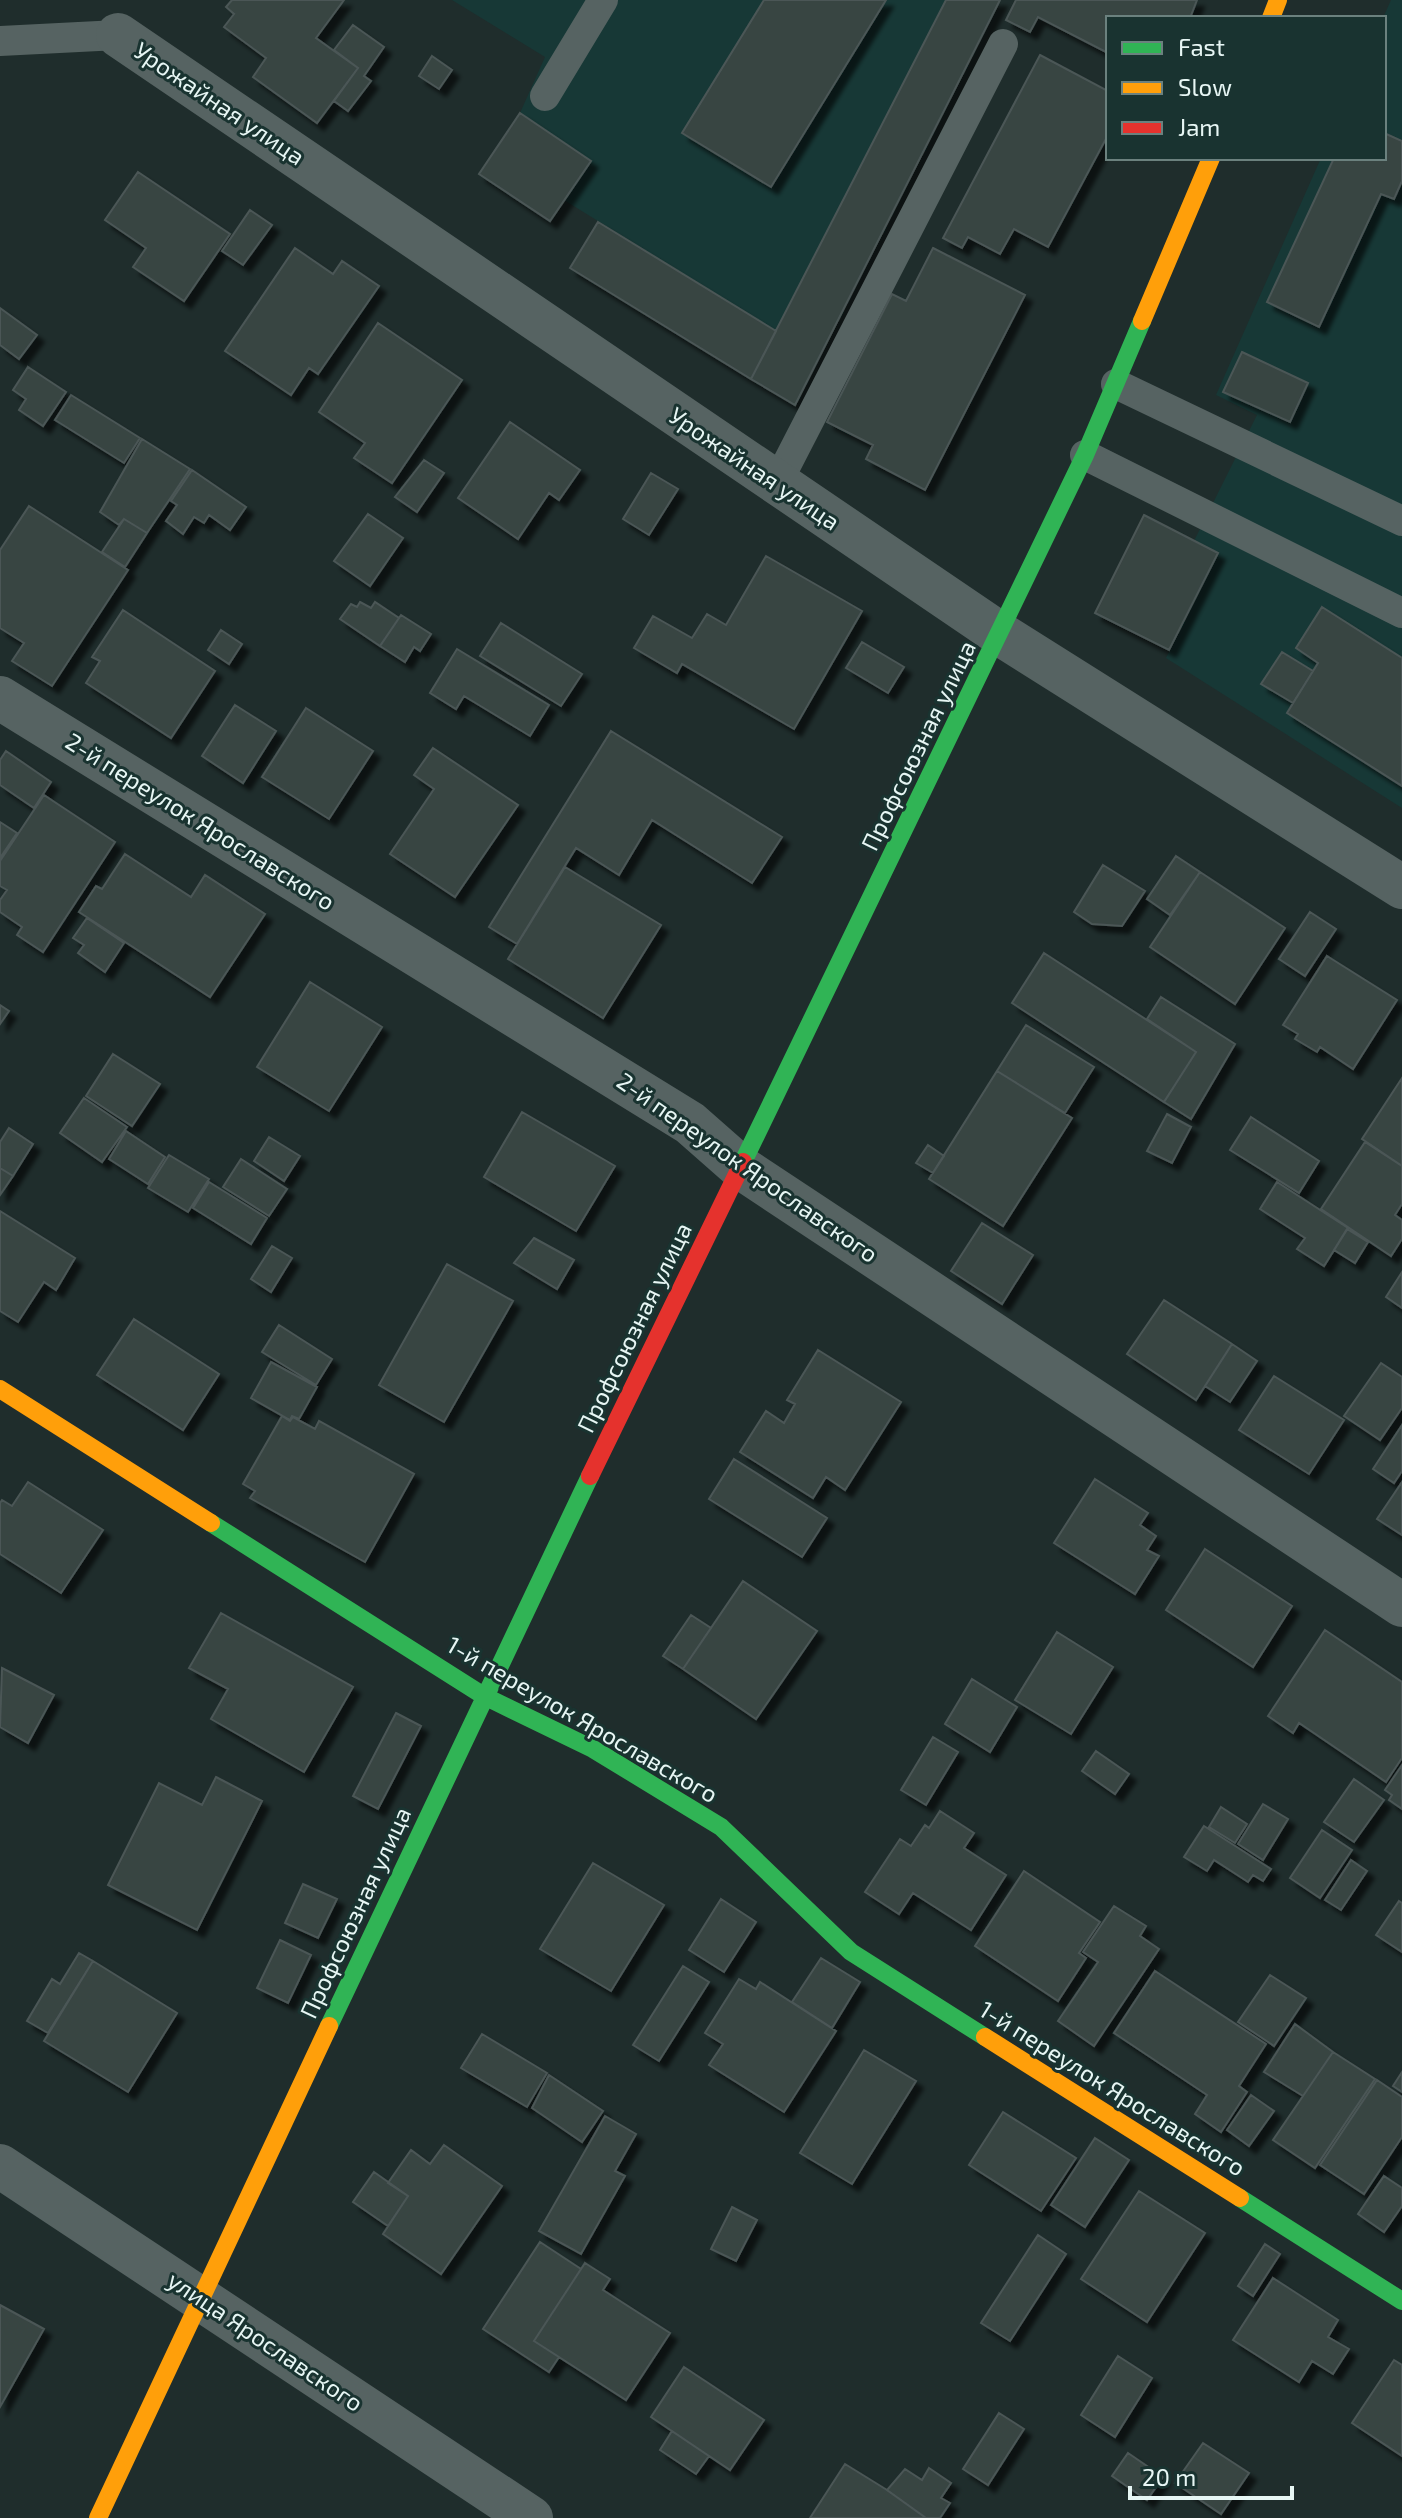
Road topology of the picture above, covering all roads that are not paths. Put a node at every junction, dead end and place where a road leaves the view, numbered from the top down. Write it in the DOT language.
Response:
graph roads {
  1 [pos="603,0"];
  2 [pos="118,35"];
  3 [pos="0,41"];
  4 [pos="1003,44"];
  5 [pos="545,96"];
  6 [pos="1210,160"];
  7 [pos="1116,384"];
  8 [pos="1085,455"];
  9 [pos="776,485"];
  10 [pos="1400,514"];
  11 [pos="1402,613"];
  12 [pos="1000,634"];
  13 [pos="0,698"];
  14 [pos="1402,887"];
  15 [pos="740,1167"];
  16 [pos="0,1389"];
  17 [pos="1402,1605"];
  18 [pos="484,1696"];
  19 [pos="0,2166"];
  20 [pos="201,2300"];
  21 [pos="1402,2301"];
  22 [pos="98,2518"];
  23 [pos="531,2518"];
  1 -- 5 [label="lane"];
  2 -- 3 [label="lane"];
  2 -- 9 [label="street, Урожайная улица"];
  4 -- 9 [label="lane"];
  6 -- 7 [label="street, Профсоюзная улица"];
  7 -- 8 [label="street, Профсоюзная улица"];
  7 -- 10 [label="lane"];
  8 -- 11 [label="lane"];
  8 -- 12 [label="street, Профсоюзная улица"];
  9 -- 12 [label="street, Урожайная улица"];
  12 -- 14 [label="street, Урожайная улица"];
  12 -- 15 [label="street, Профсоюзная улица"];
  13 -- 15 [label="street, 2-й переулок Ярославского"];
  15 -- 17 [label="street, 2-й переулок Ярославского"];
  15 -- 18 [label="street, Профсоюзная улица"];
  16 -- 18 [label="street, 1-й переулок Ярославского"];
  18 -- 20 [label="street, Профсоюзная улица"];
  18 -- 21 [label="street, 1-й переулок Ярославского"];
  19 -- 20 [label="street, улица Ярославского"];
  20 -- 22 [label="street, Профсоюзная улица"];
  20 -- 23 [label="street, улица Ярославского"];
}
